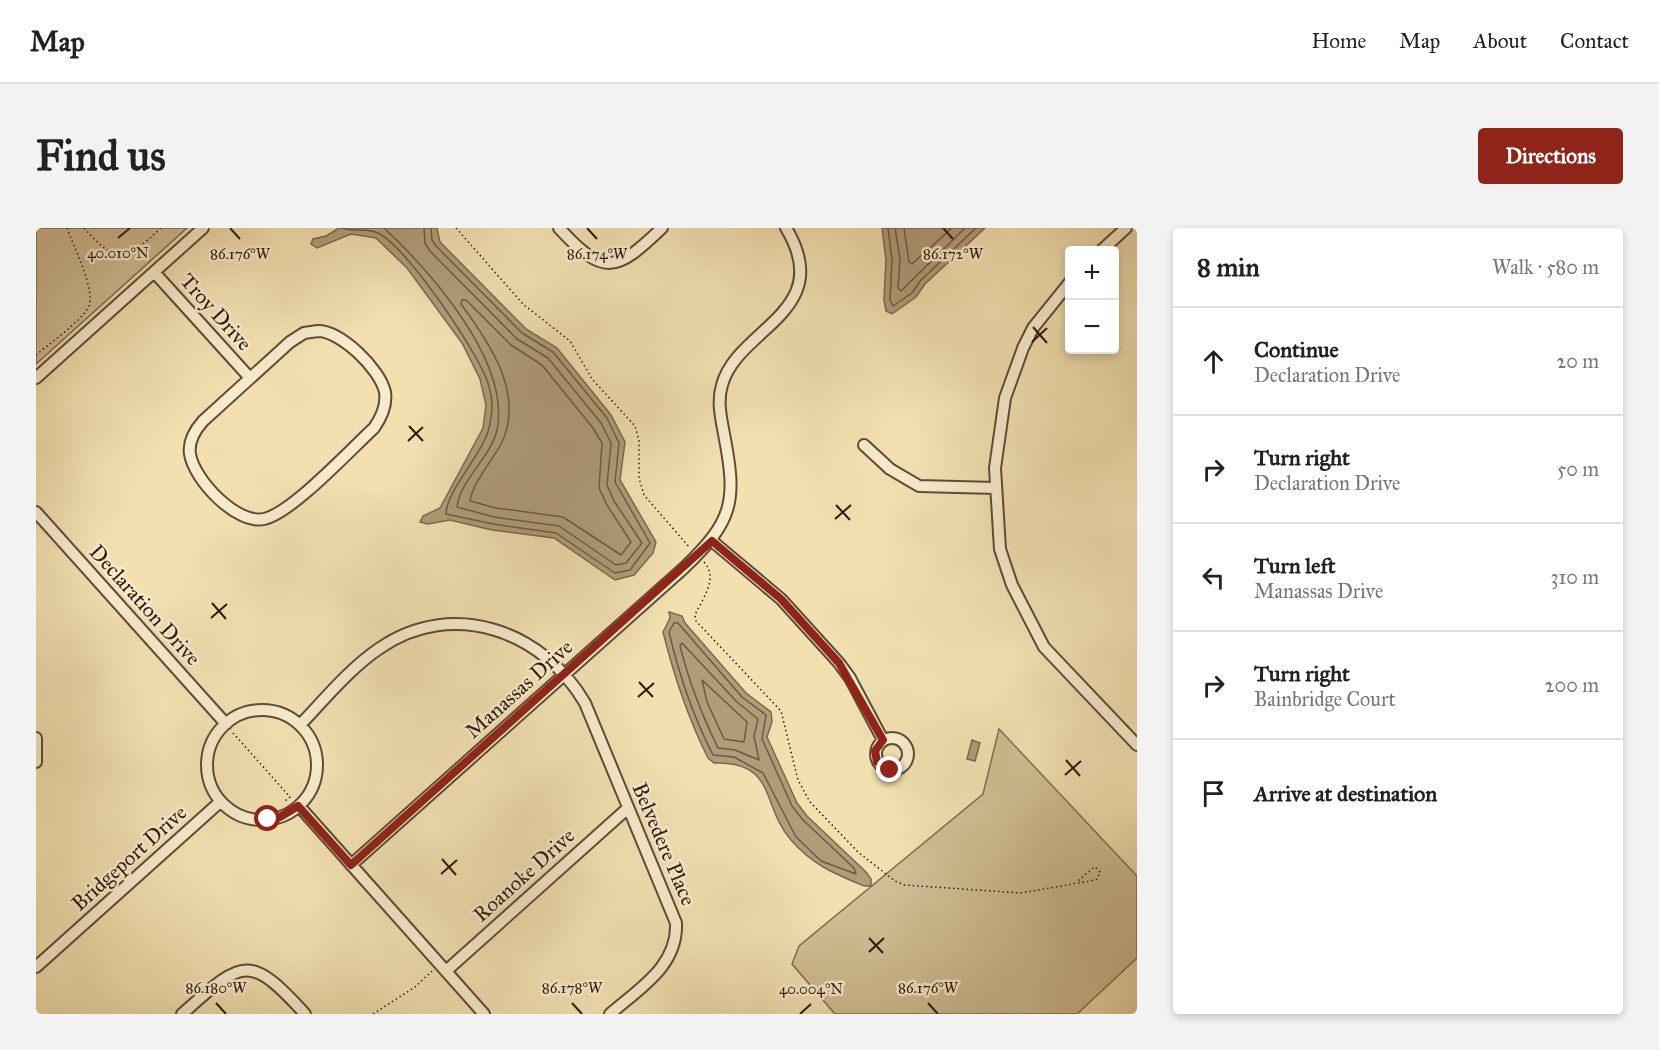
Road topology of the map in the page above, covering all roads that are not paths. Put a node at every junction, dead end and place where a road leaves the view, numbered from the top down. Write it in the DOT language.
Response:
graph roads {
  1 [pos="203,228"];
  2 [pos="559,228"];
  3 [pos="662,228"];
  4 [pos="786,228"];
  5 [pos="1126,228"];
  6 [pos="1106,246"];
  7 [pos="154,272"];
  8 [pos="1065,288"];
  9 [pos="36,378"];
  10 [pos="250,378"];
  11 [pos="864,445"];
  12 [pos="996,488"];
  13 [pos="36,512"];
  14 [pos="712,541"];
  15 [pos="565,674"];
  16 [pos="300,724"];
  17 [pos="231,725"];
  18 [pos="36,738"];
  19 [pos="883,740"];
  20 [pos="1137,745"];
  21 [pos="36,762"];
  22 [pos="220,802"];
  23 [pos="293,805"];
  24 [pos="628,808"];
  25 [pos="351,865"];
  26 [pos="36,967"];
  27 [pos="443,967"];
  28 [pos="183,1014"];
  29 [pos="305,1014"];
  30 [pos="484,1014"];
  31 [pos="610,1014"];
  1 -- 7 [label="street"];
  2 -- 3 [label="street"];
  4 -- 14 [label="street"];
  5 -- 6 [label="street"];
  7 -- 9 [label="street"];
  7 -- 10 [label="street, Troy Drive"];
  8 -- 12 [label="street"];
  10 -- 10 [label="street"];
  11 -- 12 [label="street"];
  12 -- 20 [label="street"];
  13 -- 17 [label="street, Declaration Drive"];
  14 -- 15 [label="street, Manassas Drive"];
  14 -- 19 [label="street"];
  15 -- 16 [label="street"];
  15 -- 24 [label="street, Belvedere Place"];
  15 -- 25 [label="street, Manassas Drive"];
  16 -- 17 [label="street"];
  16 -- 23 [label="street"];
  17 -- 22 [label="street"];
  18 -- 21 [label="street"];
  22 -- 23 [label="street"];
  22 -- 26 [label="street, Bridgeport Drive"];
  23 -- 25 [label="street"];
  24 -- 27 [label="street, Roanoke Drive"];
  24 -- 31 [label="street, Belvedere Place"];
  25 -- 27 [label="street"];
  27 -- 30 [label="street"];
  28 -- 29 [label="street"];
}
